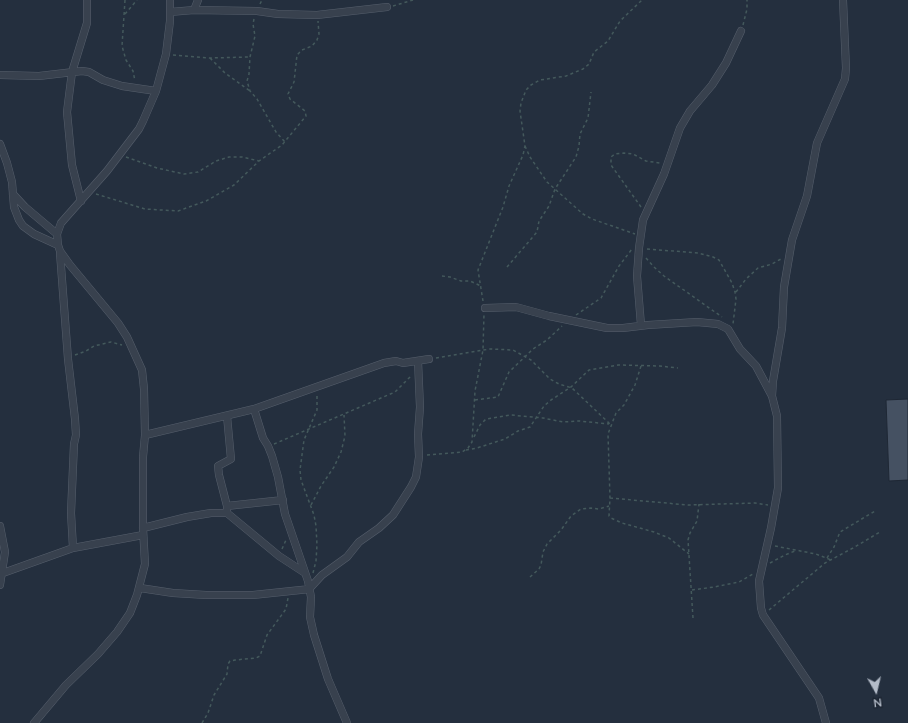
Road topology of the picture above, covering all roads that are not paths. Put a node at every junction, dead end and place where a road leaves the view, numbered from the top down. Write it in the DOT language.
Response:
graph roads {
  1 [pos="87,0"];
  2 [pos="170,0"];
  3 [pos="198,0"];
  4 [pos="843,0"];
  5 [pos="387,7"];
  6 [pos="194,10"];
  7 [pos="170,12"];
  8 [pos="741,31"];
  9 [pos="72,72"];
  10 [pos="0,75"];
  11 [pos="156,91"];
  12 [pos="0,144"];
  13 [pos="13,194"];
  14 [pos="81,201"];
  15 [pos="57,234"];
  16 [pos="59,248"];
  17 [pos="485,308"];
  18 [pos="641,326"];
  19 [pos="429,359"];
  20 [pos="419,364"];
  21 [pos="772,396"];
  22 [pos="254,409"];
  23 [pos="227,416"];
  24 [pos="145,436"];
  25 [pos="283,500"];
  26 [pos="227,509"];
  27 [pos="0,526"];
  28 [pos="143,531"];
  29 [pos="73,548"];
  30 [pos="3,573"];
  31 [pos="305,573"];
  32 [pos="0,585"];
  33 [pos="309,586"];
  34 [pos="140,588"];
  35 [pos="34,723"];
  36 [pos="347,723"];
  37 [pos="826,723"];
  1 -- 9 [label="street"];
  2 -- 7 [label="street"];
  3 -- 6 [label="street"];
  4 -- 21 [label="street"];
  5 -- 6 [label="street"];
  6 -- 7 [label="street"];
  7 -- 11 [label="street"];
  8 -- 18 [label="street"];
  9 -- 10 [label="street"];
  9 -- 11 [label="street"];
  9 -- 14 [label="street"];
  11 -- 14 [label="street"];
  12 -- 13 [label="street"];
  13 -- 15 [label="street"];
  13 -- 16 [label="street"];
  14 -- 15 [label="street"];
  15 -- 16 [label="street"];
  16 -- 24 [label="street"];
  16 -- 29 [label="street"];
  17 -- 18 [label="street"];
  18 -- 21 [label="street"];
  19 -- 20 [label="street"];
  20 -- 22 [label="street"];
  20 -- 33 [label="street"];
  21 -- 37 [label="street"];
  22 -- 23 [label="street"];
  22 -- 25 [label="street"];
  23 -- 24 [label="street"];
  23 -- 26 [label="street"];
  24 -- 28 [label="street"];
  25 -- 26 [label="street"];
  25 -- 31 [label="street"];
  26 -- 28 [label="street"];
  26 -- 31 [label="street"];
  27 -- 30 [label="street"];
  28 -- 29 [label="street"];
  28 -- 34 [label="street"];
  29 -- 30 [label="street"];
  30 -- 32 [label="street"];
  31 -- 33 [label="street"];
  33 -- 34 [label="street"];
  33 -- 36 [label="street"];
  34 -- 35 [label="street"];
}
